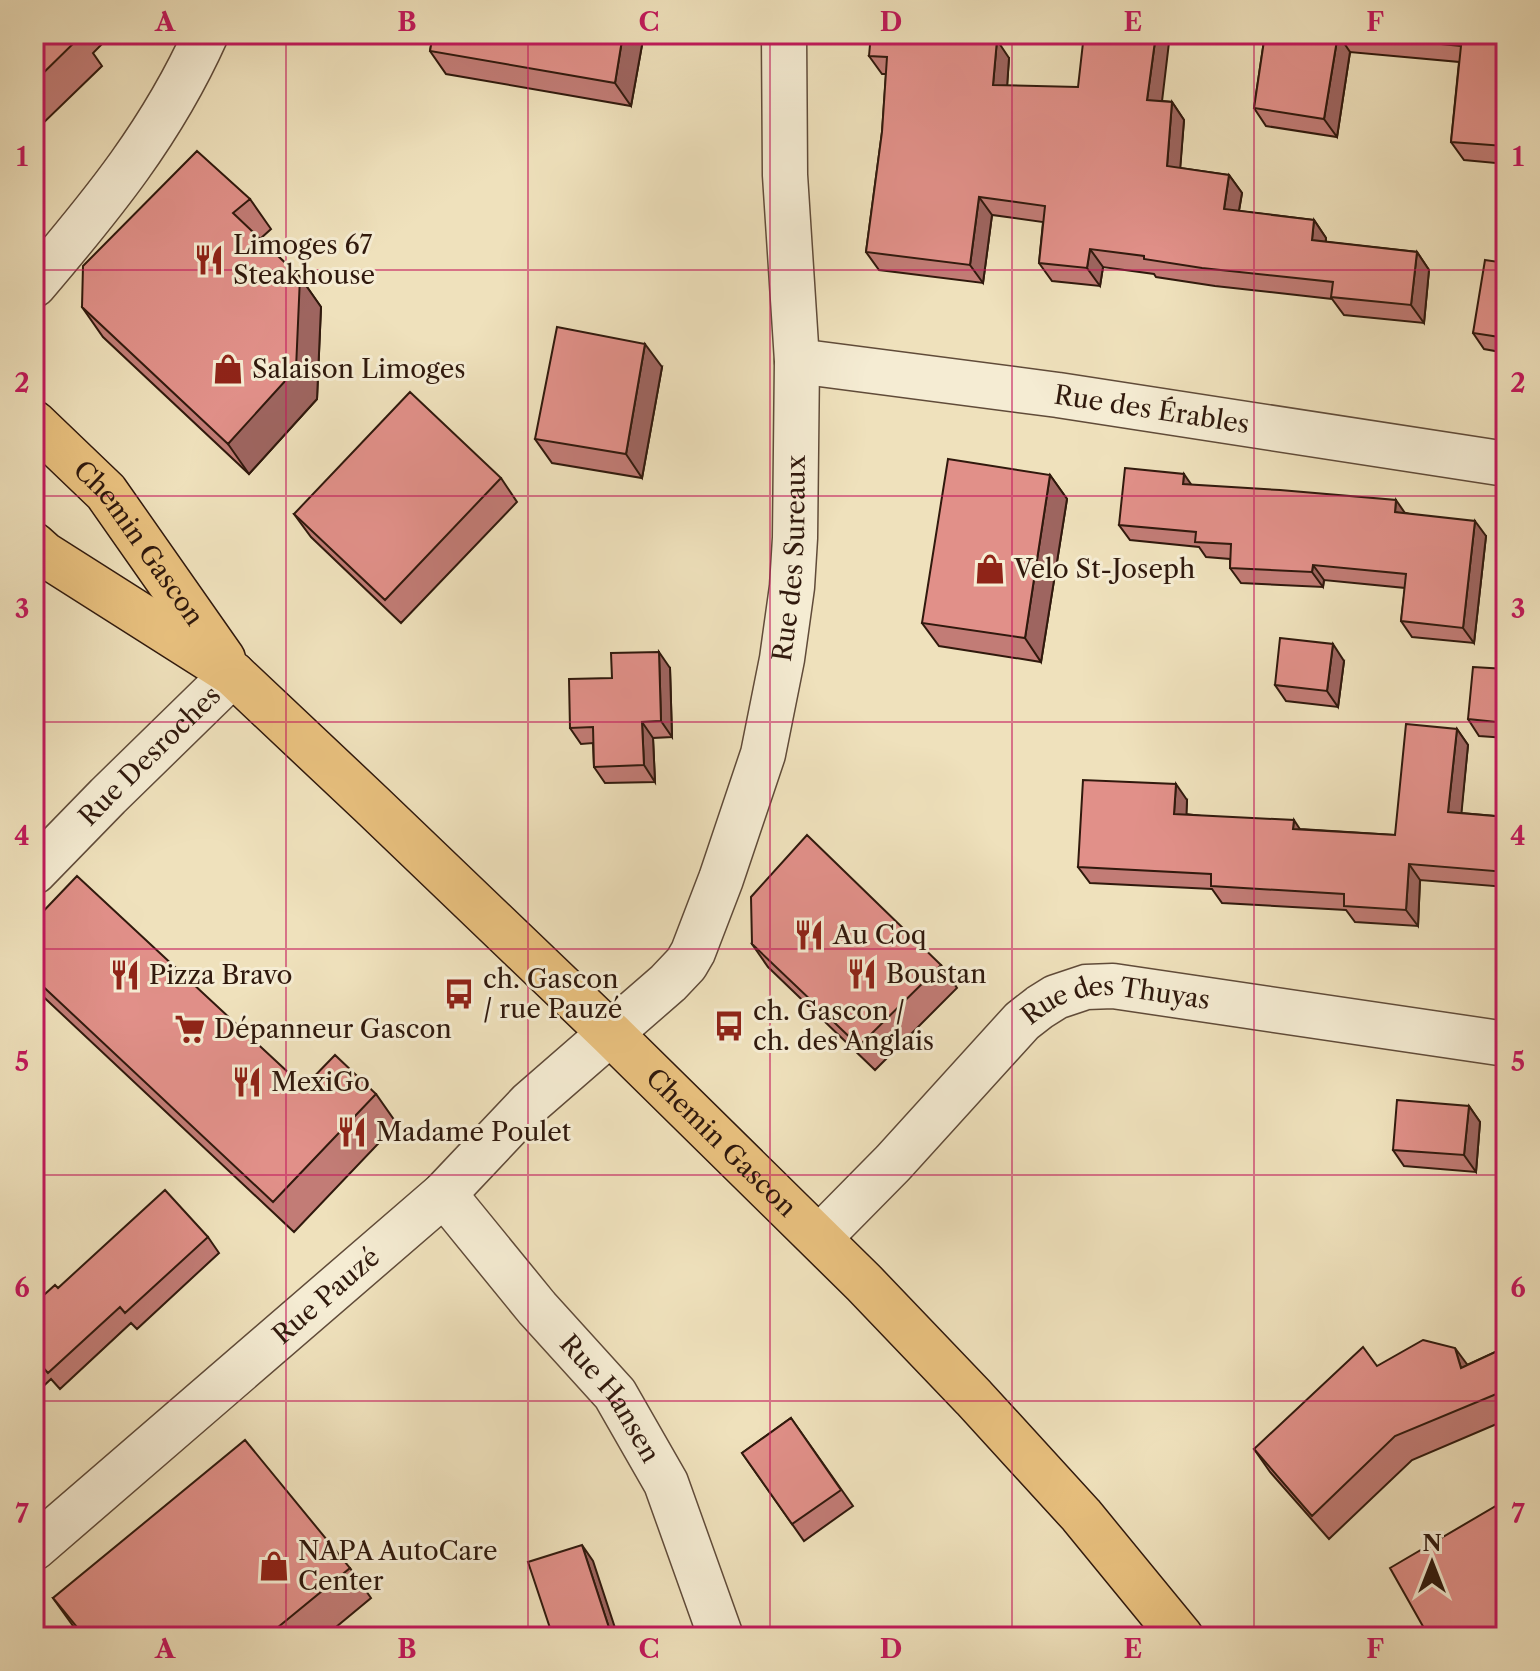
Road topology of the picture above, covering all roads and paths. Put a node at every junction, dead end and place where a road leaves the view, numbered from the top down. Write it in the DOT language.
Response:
graph roads {
  1 [pos="206,34"];
  2 [pos="784,34"];
  3 [pos="34,285"];
  4 [pos="797,361"];
  5 [pos="34,423"];
  6 [pos="1506,464"];
  7 [pos="34,545"];
  8 [pos="233,674"];
  9 [pos="34,872"];
  10 [pos="611,1034"];
  11 [pos="1506,1044"];
  12 [pos="444,1194"];
  13 [pos="819,1238"];
  14 [pos="34,1548"];
  15 [pos="721,1637"];
  16 [pos="1181,1637"];
  1 -- 3 [label="street"];
  2 -- 4 [label="street, Rue des Sureaux"];
  4 -- 6 [label="street, Rue des Érables"];
  4 -- 10 [label="street, Rue des Sureaux"];
  5 -- 8 [label="main road, Chemin Gascon"];
  7 -- 8 [label="main road, Chemin Gascon"];
  8 -- 9 [label="street, Rue Desroches"];
  8 -- 10 [label="main road, Chemin Gascon"];
  10 -- 12 [label="street, Rue Pauzé"];
  10 -- 13 [label="main road, Chemin Gascon"];
  11 -- 13 [label="street, Rue des Thuyas"];
  12 -- 14 [label="street, Rue Pauzé"];
  12 -- 15 [label="street, Rue Hansen"];
  13 -- 16 [label="main road, Chemin Gascon"];
}
